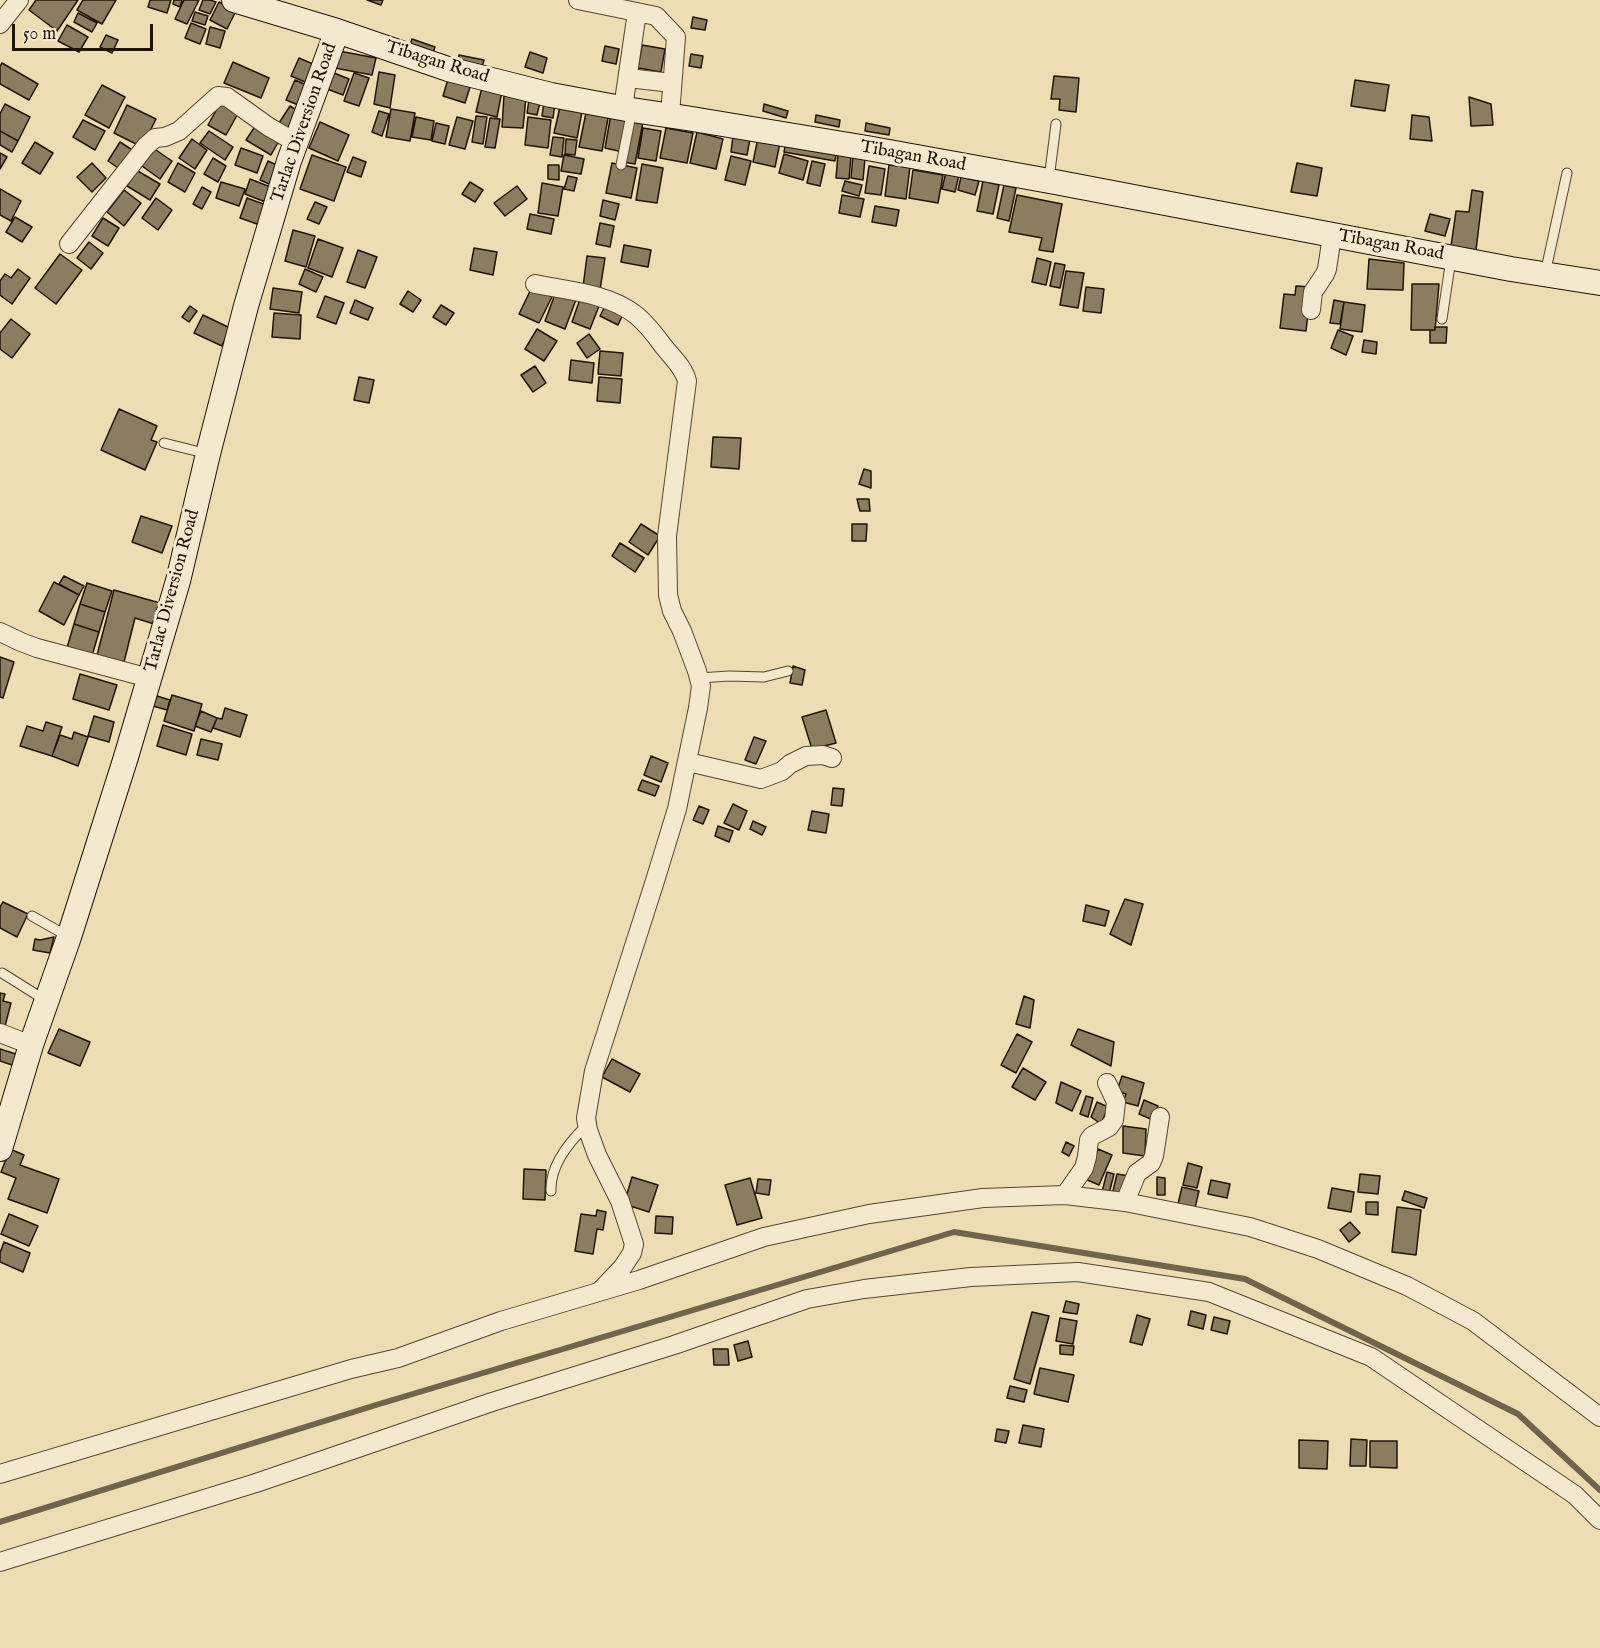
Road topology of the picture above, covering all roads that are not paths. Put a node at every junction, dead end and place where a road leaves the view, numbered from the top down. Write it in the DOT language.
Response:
graph roads {
  1 [pos="19,0"];
  2 [pos="234,0"];
  3 [pos="578,0"];
  4 [pos="657,8"];
  5 [pos="637,12"];
  6 [pos="0,24"];
  7 [pos="337,31"];
  8 [pos="628,78"];
  9 [pos="672,83"];
  10 [pos="628,109"];
  11 [pos="670,116"];
  12 [pos="1056,124"];
  13 [pos="295,142"];
  14 [pos="621,165"];
  15 [pos="1567,173"];
  16 [pos="1049,181"];
  17 [pos="1332,236"];
  18 [pos="69,244"];
  19 [pos="1451,256"];
  20 [pos="1545,274"];
  21 [pos="1600,282"];
  22 [pos="535,284"];
  23 [pos="1311,310"];
  24 [pos="1442,320"];
  25 [pos="164,443"];
  26 [pos="208,454"];
  27 [pos="0,632"];
  28 [pos="788,671"];
  29 [pos="149,678"];
  30 [pos="699,678"];
  31 [pos="832,758"];
  32 [pos="688,762"];
  33 [pos="32,916"];
  34 [pos="69,937"];
  35 [pos="2,973"];
  36 [pos="47,1001"];
  37 [pos="0,1033"];
  38 [pos="31,1045"];
  39 [pos="1107,1083"];
  40 [pos="1160,1117"];
  41 [pos="587,1125"];
  42 [pos="0,1149"];
  43 [pos="551,1191"];
  44 [pos="1065,1195"];
  45 [pos="1125,1202"];
  46 [pos="600,1292"];
  47 [pos="1600,1417"];
  48 [pos="0,1474"];
  49 [pos="1600,1520"];
  50 [pos="0,1562"];
  1 -- 6 [label="street"];
  2 -- 7 [label="main road, Tibagan Road"];
  3 -- 5 [label="street"];
  4 -- 5 [label="street"];
  4 -- 9 [label="street"];
  5 -- 8 [label="street"];
  7 -- 10 [label="main road, Tibagan Road"];
  7 -- 13 [label="main road, Tarlac Diversion Road"];
  8 -- 9 [label="street"];
  8 -- 10 [label="street"];
  9 -- 11 [label="street"];
  10 -- 11 [label="main road, Tibagan Road"];
  10 -- 14 [label="lane"];
  11 -- 16 [label="main road, Tibagan Road"];
  12 -- 16 [label="lane"];
  13 -- 18 [label="street"];
  13 -- 26 [label="main road, Tarlac Diversion Road"];
  15 -- 20 [label="lane"];
  16 -- 17 [label="main road, Tibagan Road"];
  17 -- 19 [label="main road, Tibagan Road"];
  17 -- 23 [label="street"];
  19 -- 20 [label="main road, Tibagan Road"];
  19 -- 24 [label="lane"];
  20 -- 21 [label="main road, Tibagan Road"];
  22 -- 30 [label="street"];
  25 -- 26 [label="lane"];
  26 -- 29 [label="main road, Tarlac Diversion Road"];
  27 -- 29 [label="street"];
  28 -- 30 [label="lane"];
  29 -- 34 [label="main road, Tarlac Diversion Road"];
  30 -- 32 [label="street"];
  31 -- 32 [label="street"];
  32 -- 41 [label="street"];
  33 -- 34 [label="lane"];
  34 -- 36 [label="main road, Tarlac Diversion Road"];
  35 -- 36 [label="lane"];
  36 -- 38 [label="main road, Tarlac Diversion Road"];
  37 -- 38 [label="street"];
  38 -- 42 [label="main road, Tarlac Diversion Road"];
  39 -- 44 [label="street"];
  40 -- 45 [label="street"];
  41 -- 43 [label="lane"];
  41 -- 46 [label="street"];
  44 -- 45 [label="street"];
  44 -- 46 [label="street"];
  45 -- 47 [label="street"];
  46 -- 48 [label="street"];
  49 -- 50 [label="street"];
}
